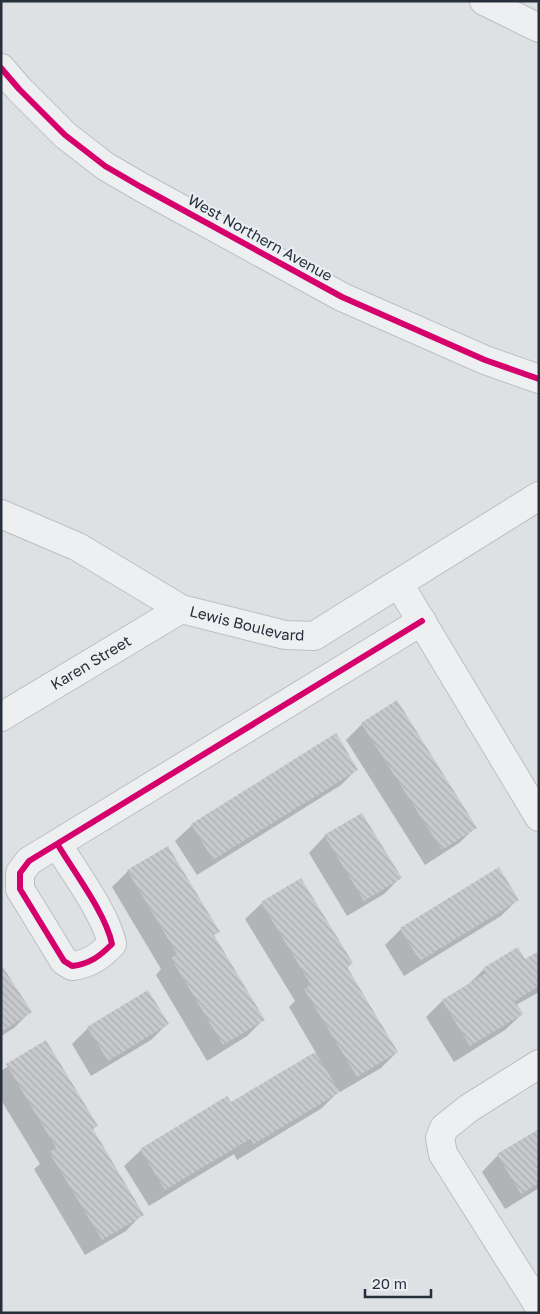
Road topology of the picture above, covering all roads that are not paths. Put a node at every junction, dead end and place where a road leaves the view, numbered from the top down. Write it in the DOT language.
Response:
graph roads {
  1 [pos="484,1"];
  2 [pos="539,28"];
  3 [pos="1,68"];
  4 [pos="539,380"];
  5 [pos="539,496"];
  6 [pos="1,514"];
  7 [pos="399,584"];
  8 [pos="181,609"];
  9 [pos="422,621"];
  10 [pos="1,717"];
  11 [pos="539,817"];
  12 [pos="58,845"];
  13 [pos="539,1064"];
  14 [pos="539,1306"];
  1 -- 2 [label="street"];
  3 -- 4 [label="street, West Northern Avenue"];
  5 -- 7 [label="street, Lewis Boulevard"];
  6 -- 8 [label="street, Lewis Boulevard"];
  7 -- 8 [label="street, Lewis Boulevard"];
  7 -- 9 [label="street"];
  8 -- 10 [label="street, Karen Street"];
  9 -- 11 [label="street"];
  9 -- 12 [label="street"];
  13 -- 14 [label="street"];
}
